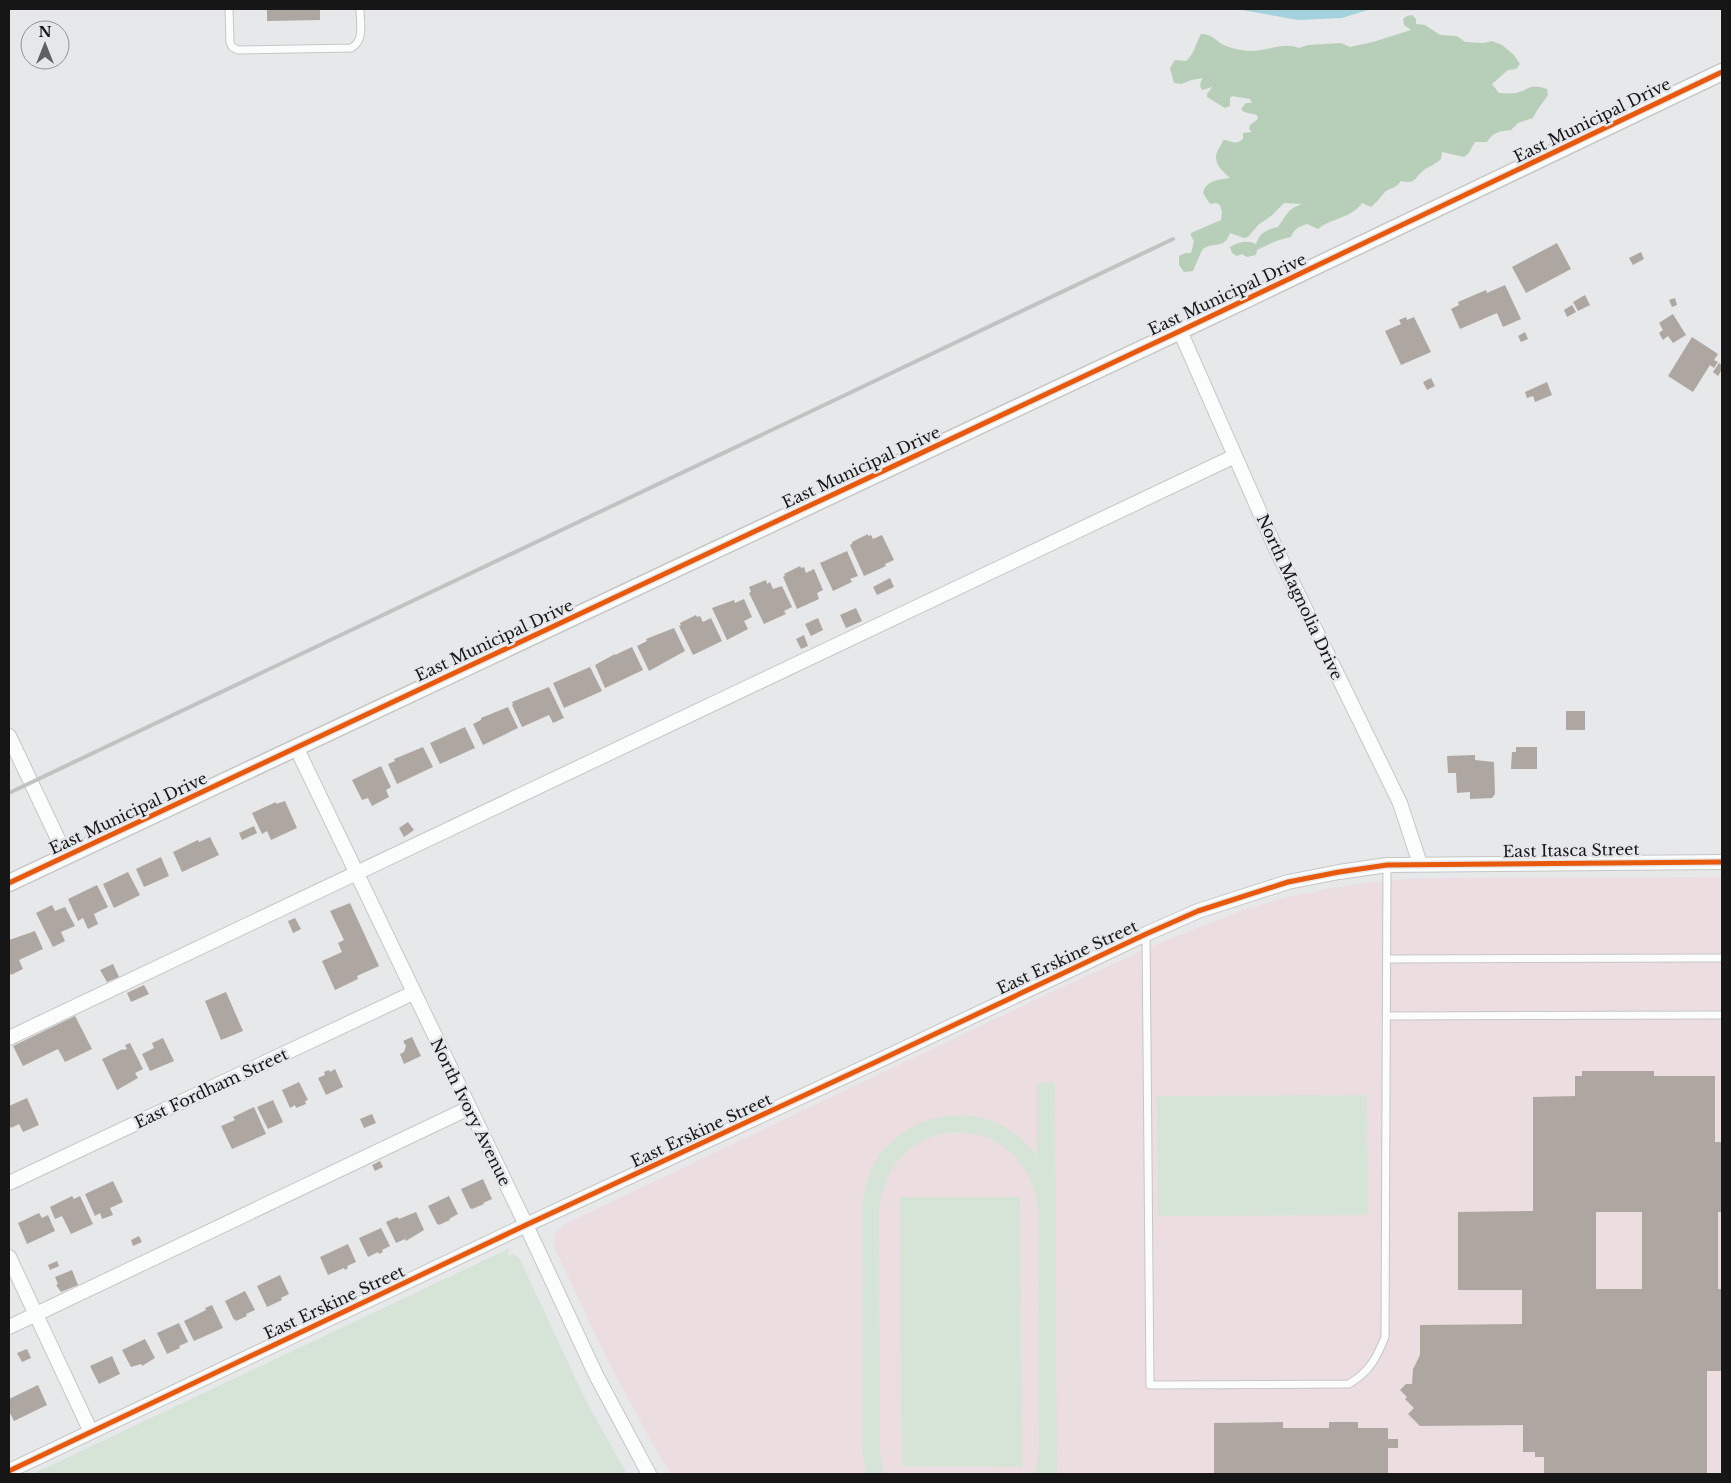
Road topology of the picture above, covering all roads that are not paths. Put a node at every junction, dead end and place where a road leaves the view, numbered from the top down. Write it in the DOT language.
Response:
graph roads {
  1 [pos="229,9"];
  2 [pos="360,9"];
  3 [pos="1722,72"];
  4 [pos="1180,331"];
  5 [pos="1235,456"];
  6 [pos="9,736"];
  7 [pos="296,747"];
  8 [pos="66,856"];
  9 [pos="1722,862"];
  10 [pos="1420,864"];
  11 [pos="1387,865"];
  12 [pos="356,873"];
  13 [pos="9,883"];
  14 [pos="1146,934"];
  15 [pos="1722,958"];
  16 [pos="1387,959"];
  17 [pos="413,993"];
  18 [pos="1722,1015"];
  19 [pos="1387,1016"];
  20 [pos="9,1038"];
  21 [pos="469,1108"];
  22 [pos="9,1184"];
  23 [pos="526,1225"];
  24 [pos="9,1257"];
  25 [pos="36,1314"];
  26 [pos="9,1327"];
  27 [pos="91,1432"];
  28 [pos="9,1471"];
  29 [pos="649,1474"];
  1 -- 2 [label="lane"];
  3 -- 4 [label="street, East Municipal Drive"];
  4 -- 5 [label="street, North Magnolia Drive"];
  4 -- 7 [label="street, East Municipal Drive"];
  5 -- 10 [label="street, North Magnolia Drive"];
  5 -- 12 [label="street"];
  6 -- 8 [label="street"];
  7 -- 8 [label="street, East Municipal Drive"];
  7 -- 12 [label="street, North Ivory Avenue"];
  8 -- 13 [label="street, East Municipal Drive"];
  9 -- 10 [label="street, East Itasca Street"];
  10 -- 11 [label="street, East Erskine Street"];
  11 -- 14 [label="street, East Erskine Street"];
  11 -- 16 [label="lane"];
  12 -- 17 [label="street, North Ivory Avenue"];
  12 -- 20 [label="street"];
  14 -- 19 [label="lane"];
  14 -- 23 [label="street, East Erskine Street"];
  15 -- 16 [label="lane"];
  16 -- 19 [label="lane"];
  17 -- 21 [label="street, North Ivory Avenue"];
  17 -- 22 [label="street, East Fordham Street"];
  18 -- 19 [label="lane"];
  21 -- 23 [label="street, North Ivory Avenue"];
  21 -- 25 [label="street"];
  23 -- 27 [label="street, East Erskine Street"];
  23 -- 29 [label="street, North Ivory Avenue"];
  24 -- 25 [label="street"];
  25 -- 26 [label="street"];
  25 -- 27 [label="street"];
  27 -- 28 [label="street, East Erskine Street"];
}
